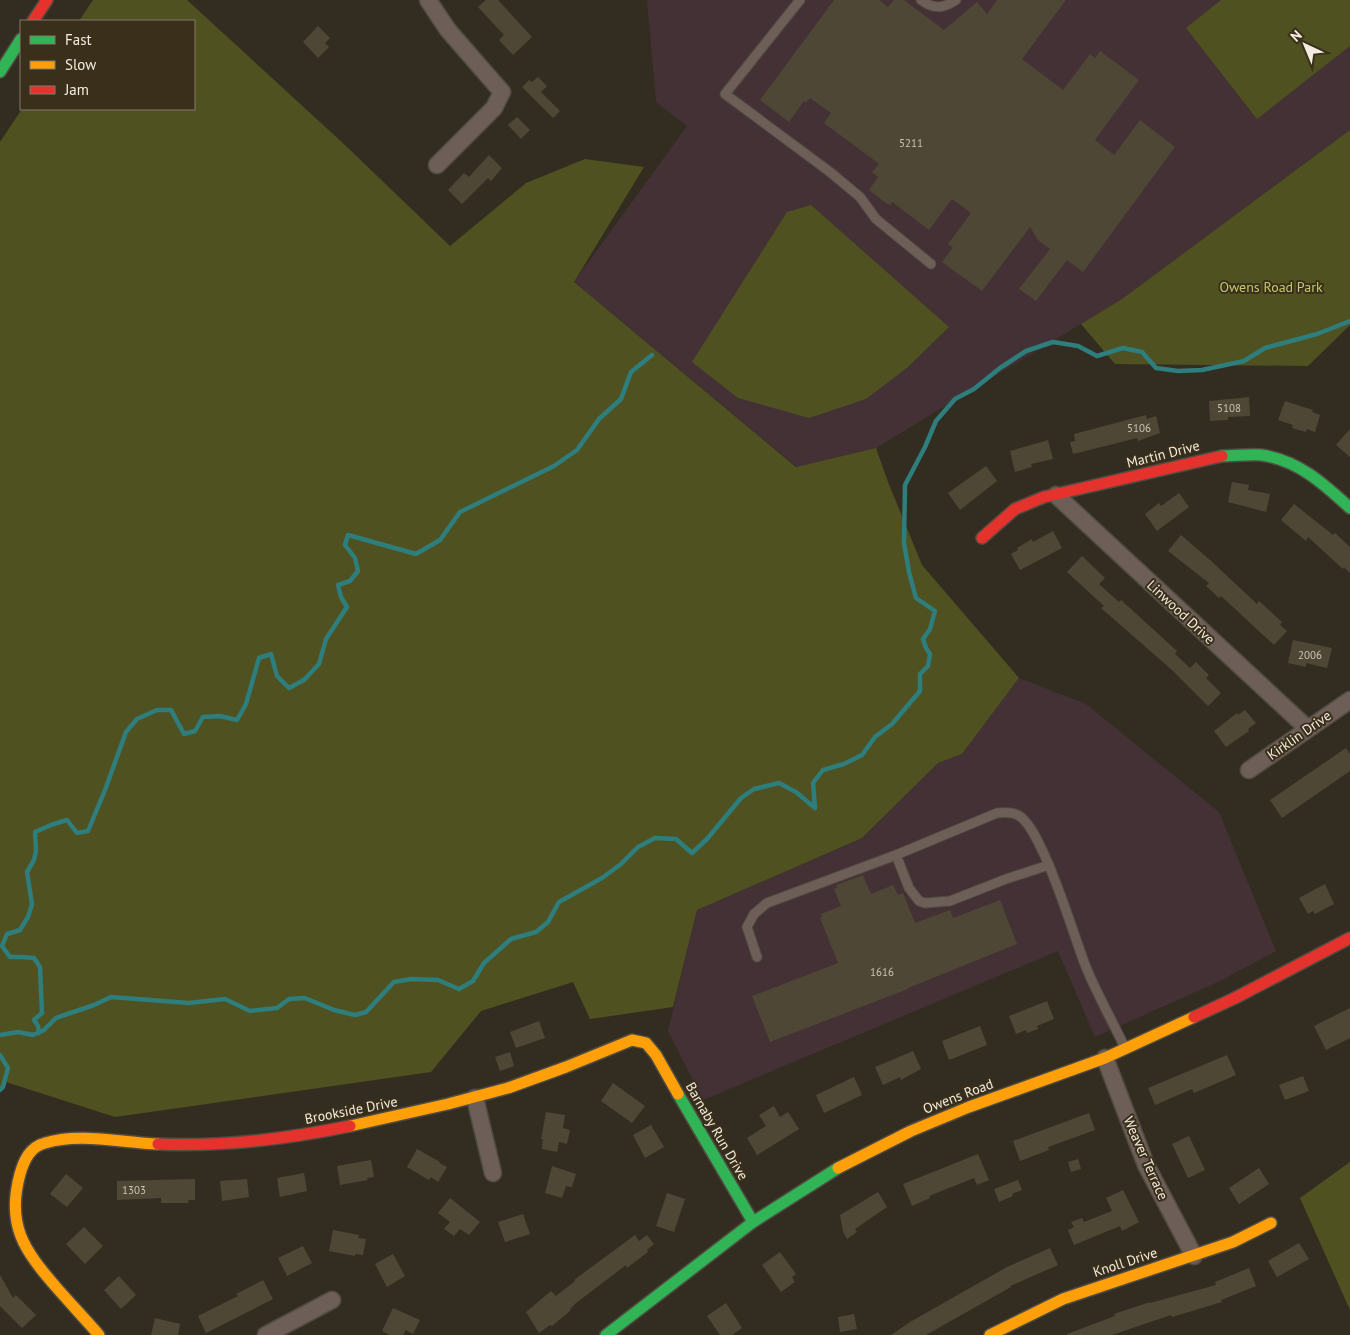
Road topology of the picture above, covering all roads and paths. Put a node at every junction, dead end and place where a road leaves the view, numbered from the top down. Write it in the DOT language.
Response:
graph roads {
  1 [pos="47,0"];
  2 [pos="428,0"];
  3 [pos="800,0"];
  4 [pos="921,0"];
  5 [pos="956,0"];
  6 [pos="34,20"];
  7 [pos="20,42"];
  8 [pos="0,72"];
  9 [pos="437,164"];
  10 [pos="932,264"];
  11 [pos="1056,495"];
  12 [pos="1350,508"];
  13 [pos="982,538"];
  14 [pos="1350,700"];
  15 [pos="1307,728"];
  16 [pos="1249,770"];
  17 [pos="896,855"];
  18 [pos="1049,865"];
  19 [pos="1350,938"];
  20 [pos="757,957"];
  21 [pos="1125,1048"];
  22 [pos="656,1055"];
  23 [pos="1105,1058"];
  24 [pos="475,1098"];
  25 [pos="494,1173"];
  26 [pos="753,1222"];
  27 [pos="1271,1223"];
  28 [pos="1194,1256"];
  29 [pos="332,1300"];
  30 [pos="99,1335"];
  31 [pos="266,1335"];
  32 [pos="606,1335"];
  33 [pos="990,1335"];
  1 -- 6 [label="street"];
  2 -- 9 [label="street"];
  3 -- 10 [label="lane"];
  4 -- 5 [label="lane"];
  7 -- 8 [label="street"];
  11 -- 12 [label="street, Martin Drive"];
  11 -- 13 [label="street, Martin Drive"];
  11 -- 15 [label="street, Linwood Drive"];
  14 -- 15 [label="street, Kirklin Drive"];
  15 -- 16 [label="street, Kirklin Drive"];
  17 -- 18 [label="lane"];
  17 -- 18 [label="lane"];
  17 -- 20 [label="lane"];
  18 -- 21 [label="lane"];
  19 -- 21 [label="street, Owens Road"];
  21 -- 23 [label="street, Owens Road"];
  22 -- 24 [label="street, Brookside Drive"];
  22 -- 26 [label="street, Barnaby Run Drive"];
  23 -- 26 [label="street, Owens Road"];
  23 -- 28 [label="street, Weaver Terrace"];
  24 -- 25 [label="street"];
  24 -- 30 [label="street, Brookside Drive"];
  26 -- 32 [label="street, Owens Road"];
  27 -- 28 [label="street, Knoll Drive"];
  28 -- 33 [label="street, Knoll Drive"];
  29 -- 31 [label="street"];
}
